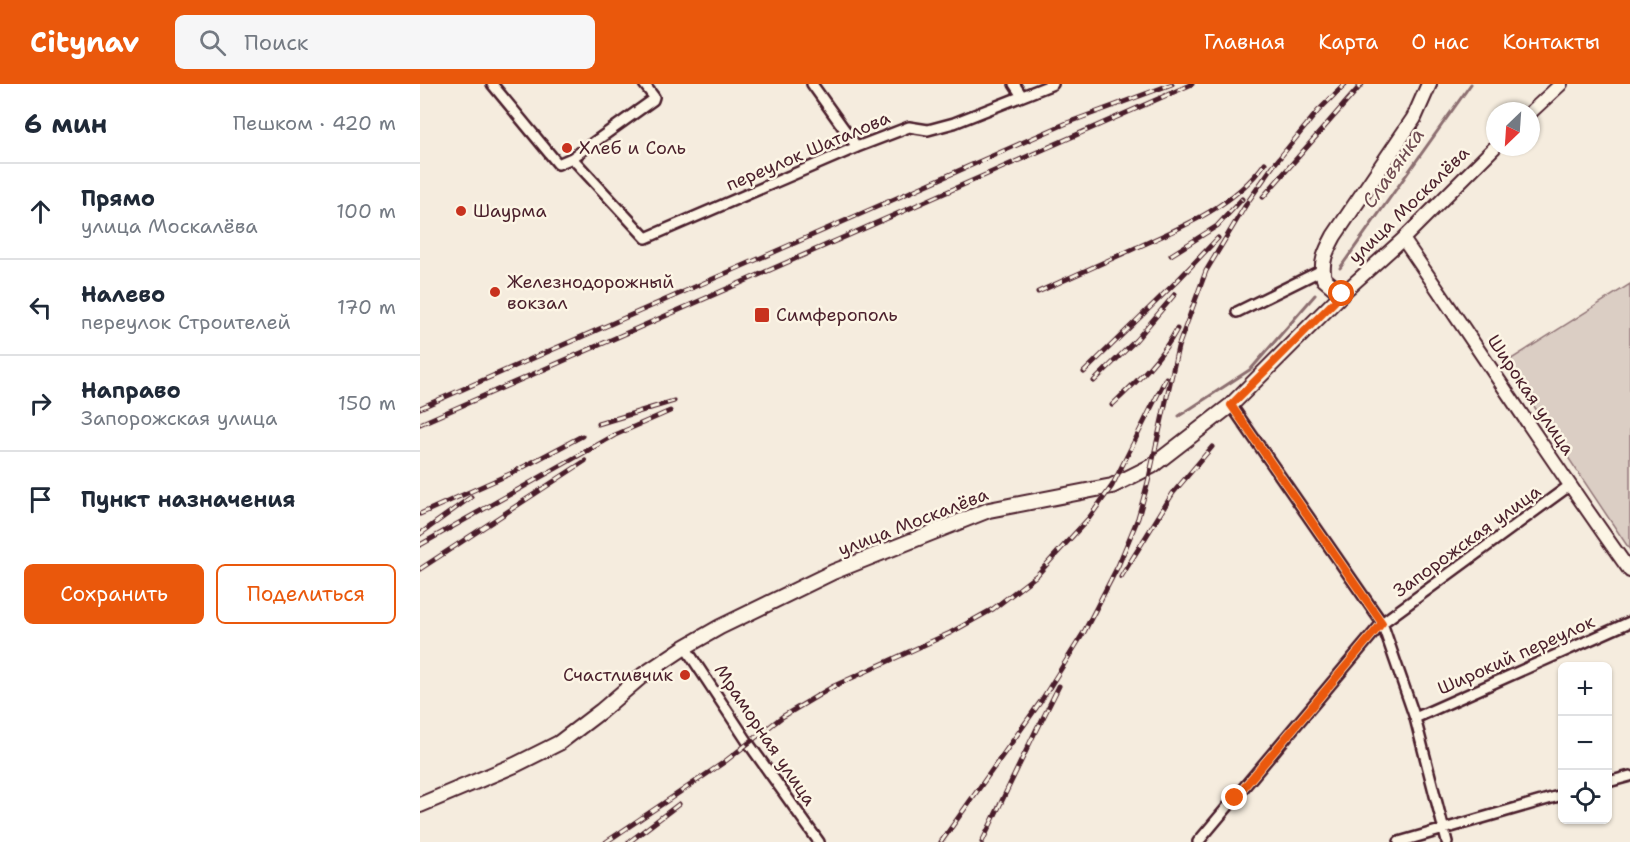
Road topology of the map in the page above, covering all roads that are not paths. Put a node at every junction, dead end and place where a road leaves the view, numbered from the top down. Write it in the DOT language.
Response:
graph roads {
  1 [pos="492,84"];
  2 [pos="644,84"];
  3 [pos="812,84"];
  4 [pos="1014,84"];
  5 [pos="1053,84"];
  6 [pos="1429,84"];
  7 [pos="1561,84"];
  8 [pos="1022,96"];
  9 [pos="1540,104"];
  10 [pos="857,147"];
  11 [pos="1486,156"];
  12 [pos="572,158"];
  13 [pos="1403,239"];
  14 [pos="1322,270"];
  15 [pos="1342,294"];
  16 [pos="1237,312"];
  17 [pos="1231,405"];
  18 [pos="1569,486"];
  19 [pos="1630,571"];
  20 [pos="1630,622"];
  21 [pos="1382,623"];
  22 [pos="685,647"];
  23 [pos="1415,718"];
  24 [pos="1630,776"];
  25 [pos="1612,781"];
  26 [pos="1558,796"];
  27 [pos="420,805"];
  28 [pos="1444,830"];
  29 [pos="819,842"];
  30 [pos="1198,842"];
  31 [pos="1399,842"];
  32 [pos="1448,842"];
  1 -- 12 [label="street"];
  2 -- 12 [label="street"];
  3 -- 10 [label="street"];
  4 -- 8 [label="street"];
  5 -- 8 [label="street, переулок Шаталова"];
  6 -- 14 [label="main road"];
  7 -- 9 [label="street"];
  8 -- 10 [label="street, переулок Шаталова"];
  10 -- 12 [label="street, переулок Шаталова"];
  11 -- 13 [label="street, улица Москалёва"];
  13 -- 15 [label="street, улица Москалёва"];
  13 -- 18 [label="street, Широкая улица"];
  14 -- 15 [label="main road"];
  14 -- 16 [label="street"];
  15 -- 17 [label="main road, улица Москалёва"];
  17 -- 21 [label="street"];
  17 -- 22 [label="main road, улица Москалёва"];
  18 -- 19 [label="street, Широкая улица"];
  18 -- 21 [label="street, Запорожская улица"];
  20 -- 23 [label="street, Широкий переулок"];
  21 -- 23 [label="street"];
  21 -- 30 [label="street, Запорожская улица"];
  22 -- 27 [label="main road, улица Москалёва"];
  22 -- 29 [label="street, Мраморная улица"];
  23 -- 28 [label="street"];
  24 -- 25 [label="street"];
  26 -- 28 [label="street"];
  28 -- 31 [label="street"];
  28 -- 32 [label="street"];
}
